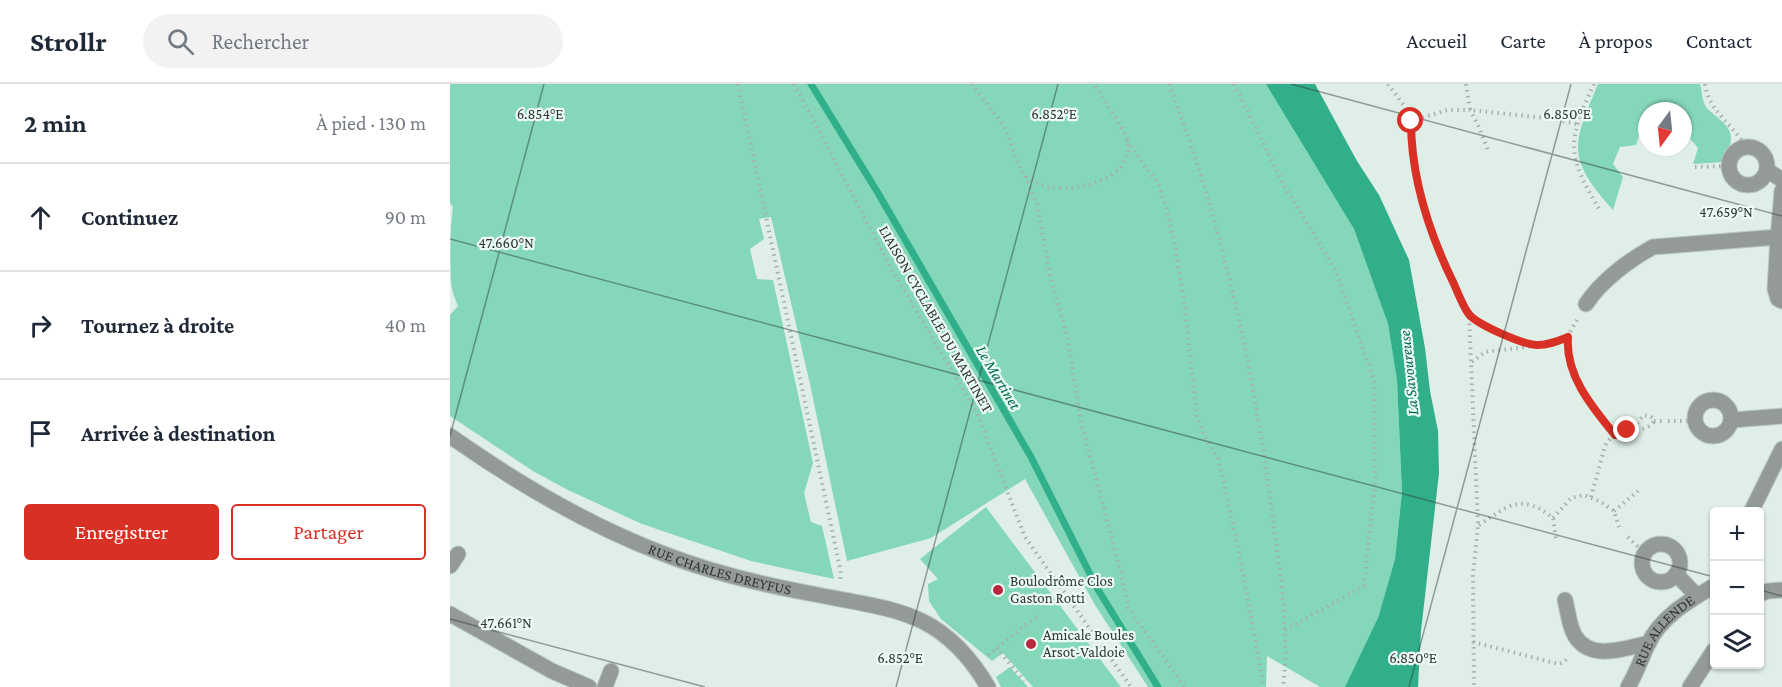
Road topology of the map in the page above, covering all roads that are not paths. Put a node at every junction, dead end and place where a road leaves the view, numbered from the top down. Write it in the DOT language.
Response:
graph roads {
  1 [pos="1767,170"];
  2 [pos="1782,180"];
  3 [pos="1782,191"];
  4 [pos="1778,237"];
  5 [pos="1782,301"];
  6 [pos="1586,304"];
  7 [pos="1782,416"];
  8 [pos="1732,420"];
  9 [pos="450,436"];
  10 [pos="1782,449"];
  11 [pos="1753,507"];
  12 [pos="1676,574"];
  13 [pos="1710,588"];
  14 [pos="1782,590"];
  15 [pos="1764,592"];
  16 [pos="1697,596"];
  17 [pos="1565,600"];
  18 [pos="450,614"];
  19 [pos="1649,643"];
  20 [pos="1710,656"];
  21 [pos="611,671"];
  22 [pos="589,687"];
  23 [pos="605,687"];
  24 [pos="988,687"];
  25 [pos="1628,687"];
  26 [pos="1690,687"];
  1 -- 1 [label="street"];
  1 -- 2 [label="street"];
  3 -- 4 [label="street"];
  4 -- 5 [label="street"];
  4 -- 6 [label="street"];
  7 -- 8 [label="street"];
  8 -- 8 [label="street"];
  9 -- 24 [label="street, RUE CHARLES DREYFUS"];
  10 -- 11 [label="street"];
  12 -- 12 [label="street"];
  12 -- 16 [label="street"];
  13 -- 16 [label="street, RUE ALLENDE"];
  14 -- 15 [label="street"];
  16 -- 19 [label="street, RUE ALLENDE"];
  17 -- 19 [label="street"];
  18 -- 22 [label="street"];
  19 -- 25 [label="street, RUE ALLENDE"];
  20 -- 26 [label="street"];
  21 -- 23 [label="street"];
}
